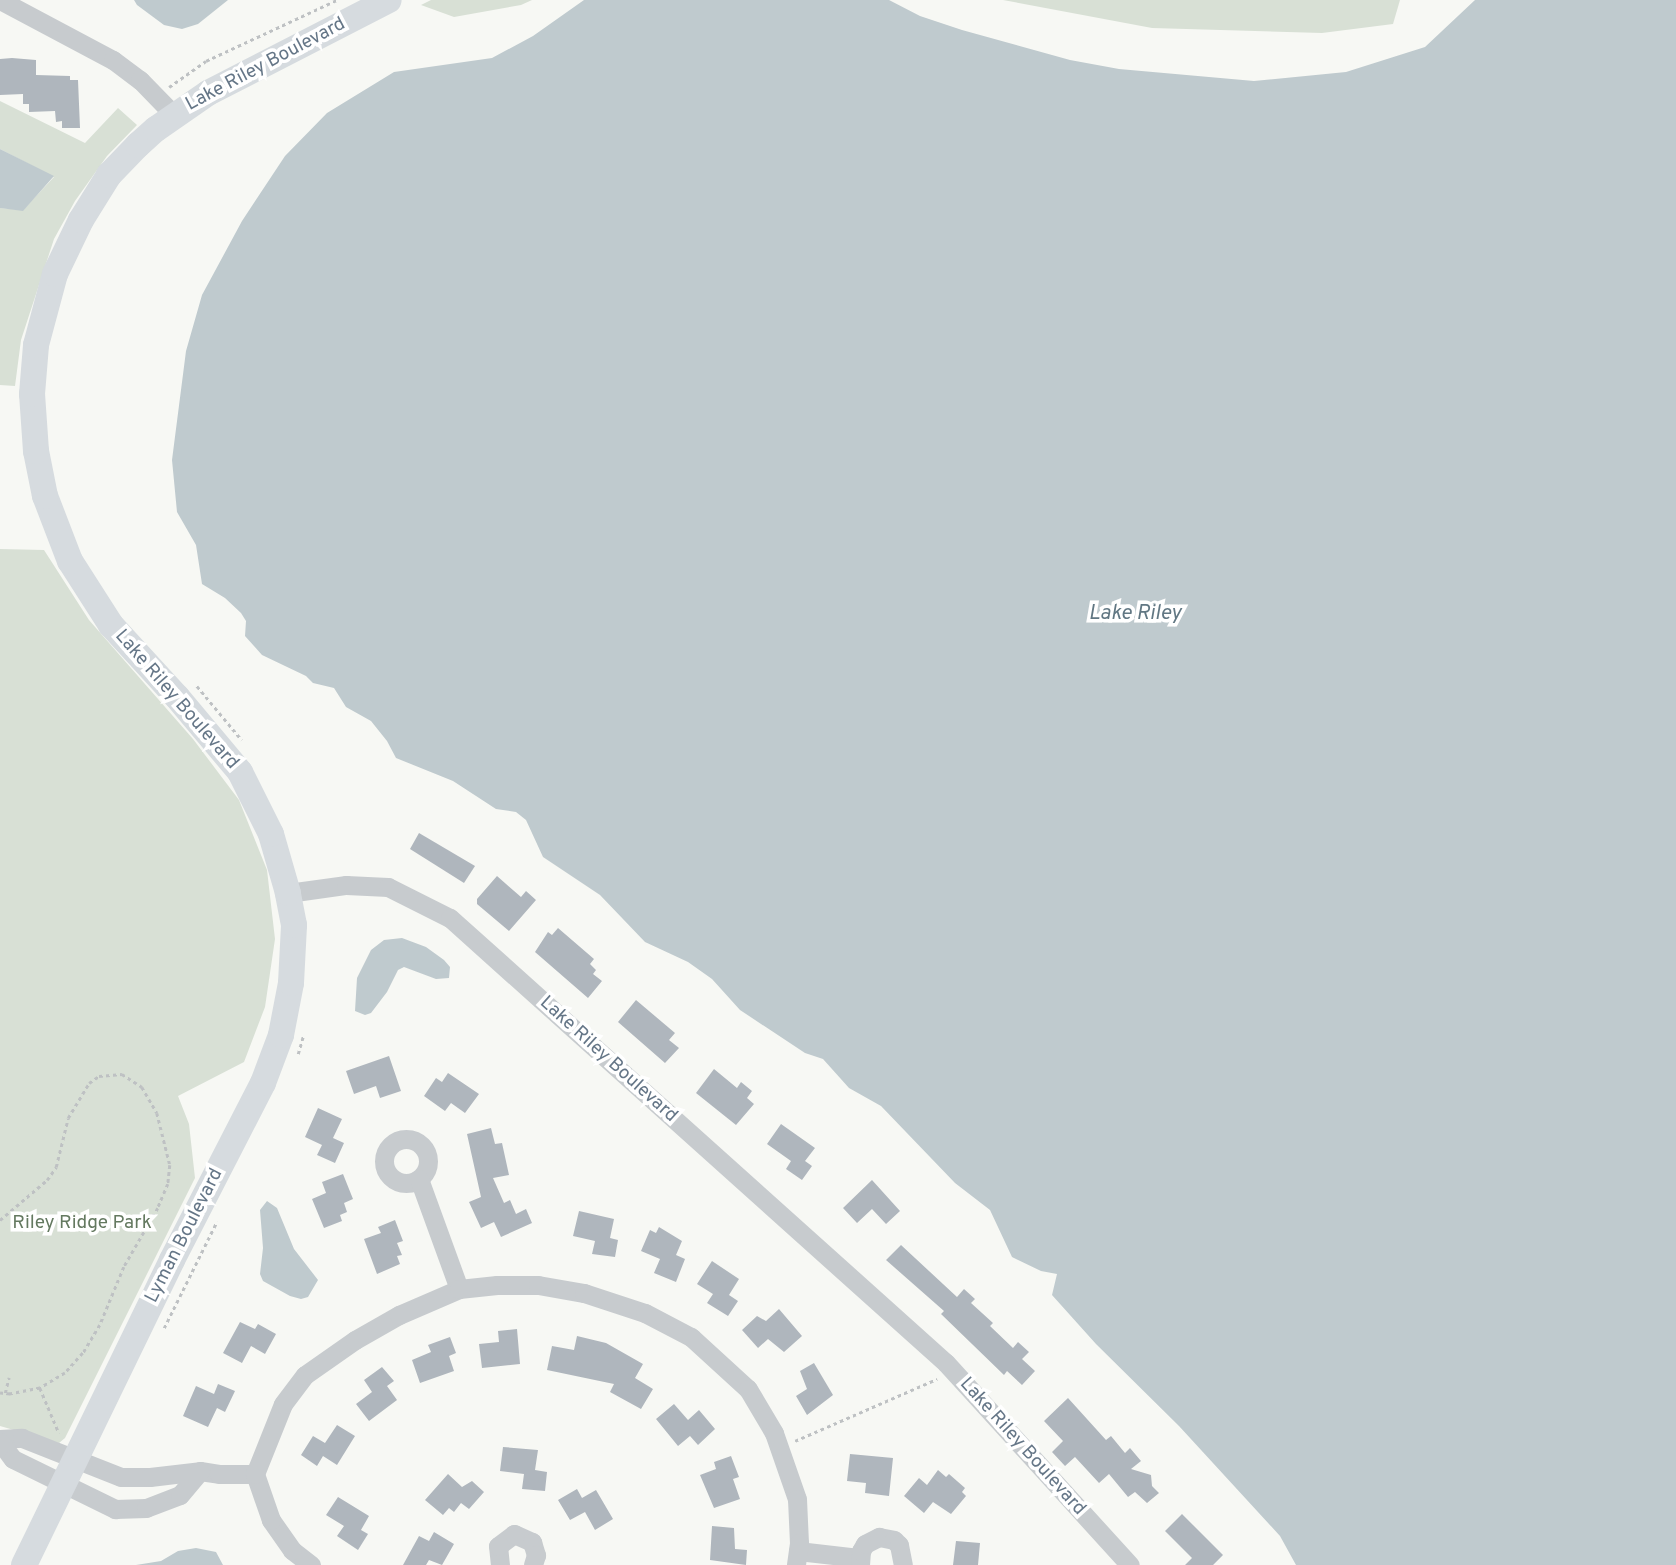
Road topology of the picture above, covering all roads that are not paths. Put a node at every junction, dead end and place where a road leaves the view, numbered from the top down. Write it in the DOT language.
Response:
graph roads {
  1 [pos="0,0"];
  2 [pos="390,0"];
  3 [pos="166,106"];
  4 [pos="288,893"];
  5 [pos="419,1179"];
  6 [pos="459,1289"];
  7 [pos="0,1440"];
  8 [pos="75,1460"];
  9 [pos="200,1471"];
  10 [pos="255,1474"];
  11 [pos="63,1484"];
  12 [pos="797,1558"];
  13 [pos="859,1562"];
  14 [pos="24,1565"];
  15 [pos="311,1565"];
  16 [pos="500,1565"];
  17 [pos="533,1565"];
  18 [pos="903,1565"];
  19 [pos="1130,1565"];
  1 -- 3 [label="street"];
  2 -- 3 [label="street, Lake Riley Boulevard"];
  3 -- 4 [label="street, Lake Riley Boulevard"];
  4 -- 8 [label="street, Lyman Boulevard"];
  4 -- 19 [label="street, Lake Riley Boulevard"];
  5 -- 6 [label="street"];
  6 -- 10 [label="street"];
  6 -- 12 [label="street"];
  7 -- 8 [label="street"];
  7 -- 11 [label="street"];
  8 -- 9 [label="street"];
  8 -- 11 [label="street, Lyman Boulevard"];
  9 -- 10 [label="street"];
  9 -- 11 [label="street"];
  10 -- 15 [label="street"];
  11 -- 14 [label="street, Lyman Boulevard"];
  12 -- 13 [label="street"];
  13 -- 18 [label="street"];
  16 -- 17 [label="street"];
}
